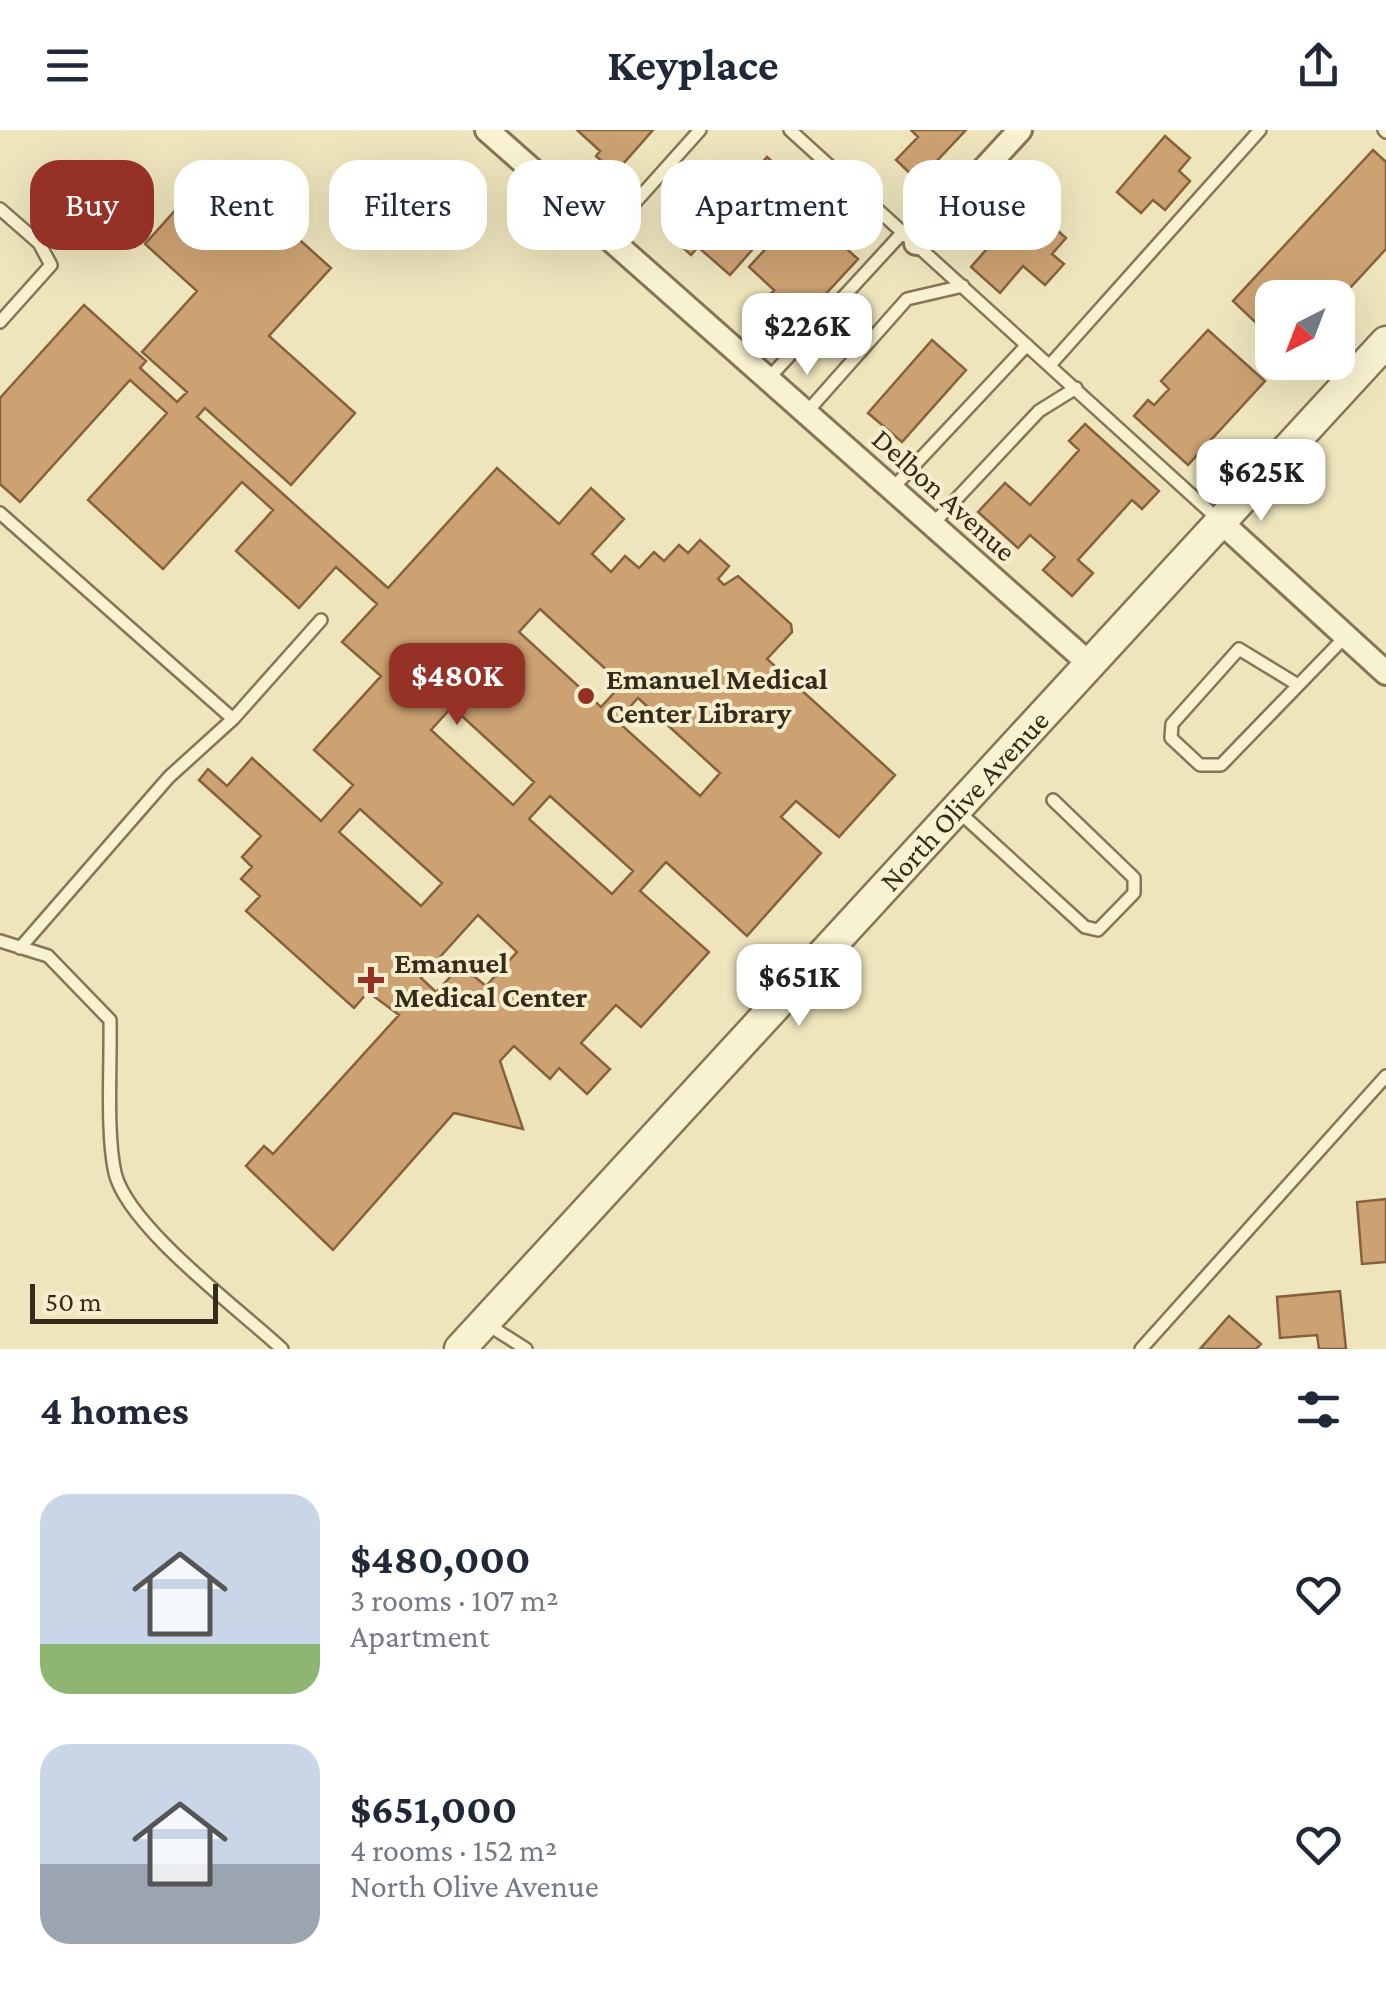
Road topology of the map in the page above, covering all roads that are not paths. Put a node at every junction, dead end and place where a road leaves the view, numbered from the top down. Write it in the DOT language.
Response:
graph roads {
  1 [pos="487,130"];
  2 [pos="700,130"];
  3 [pos="790,130"];
  4 [pos="1020,130"];
  5 [pos="1260,130"];
  6 [pos="521,160"];
  7 [pos="989,160"];
  8 [pos="641,196"];
  9 [pos="0,209"];
  10 [pos="903,233"];
  11 [pos="903,244"];
  12 [pos="623,250"];
  13 [pos="922,250"];
  14 [pos="963,286"];
  15 [pos="0,322"];
  16 [pos="1386,342"];
  17 [pos="1027,344"];
  18 [pos="1050,365"];
  19 [pos="768,379"];
  20 [pos="1076,388"];
  21 [pos="806,412"];
  22 [pos="892,489"];
  23 [pos="0,513"];
  24 [pos="1222,523"];
  25 [pos="932,525"];
  26 [pos="321,620"];
  27 [pos="1346,636"];
  28 [pos="1092,666"];
  29 [pos="1386,673"];
  30 [pos="1298,685"];
  31 [pos="233,719"];
  32 [pos="1053,800"];
  33 [pos="958,811"];
  34 [pos="0,942"];
  35 [pos="20,948"];
  36 [pos="1386,1076"];
  37 [pos="485,1322"];
  38 [pos="282,1349"];
  39 [pos="460,1349"];
  40 [pos="526,1349"];
  41 [pos="1141,1349"];
  1 -- 6 [label="street, Delbon Avenue"];
  2 -- 8 [label="lane"];
  3 -- 10 [label="lane"];
  4 -- 7 [label="street"];
  5 -- 18 [label="lane"];
  9 -- 15 [label="lane"];
  11 -- 19 [label="lane"];
  12 -- 19 [label="street, Delbon Avenue"];
  13 -- 14 [label="lane"];
  14 -- 17 [label="lane"];
  14 -- 21 [label="lane"];
  16 -- 24 [label="street, North Olive Avenue"];
  17 -- 18 [label="lane"];
  17 -- 22 [label="lane"];
  18 -- 20 [label="lane"];
  19 -- 21 [label="street, Delbon Avenue"];
  20 -- 24 [label="lane"];
  20 -- 25 [label="lane"];
  21 -- 22 [label="street, Delbon Avenue"];
  22 -- 25 [label="street, Delbon Avenue"];
  23 -- 31 [label="lane"];
  24 -- 27 [label="street"];
  24 -- 28 [label="street, North Olive Avenue"];
  25 -- 28 [label="street, Delbon Avenue"];
  26 -- 31 [label="lane"];
  27 -- 29 [label="street"];
  27 -- 30 [label="lane"];
  28 -- 33 [label="street, North Olive Avenue"];
  30 -- 30 [label="lane"];
  31 -- 35 [label="lane"];
  32 -- 33 [label="lane"];
  33 -- 37 [label="street, North Olive Avenue"];
  34 -- 35 [label="lane"];
  35 -- 38 [label="lane"];
  36 -- 41 [label="lane"];
  37 -- 39 [label="street, North Olive Avenue"];
  37 -- 40 [label="lane"];
}
